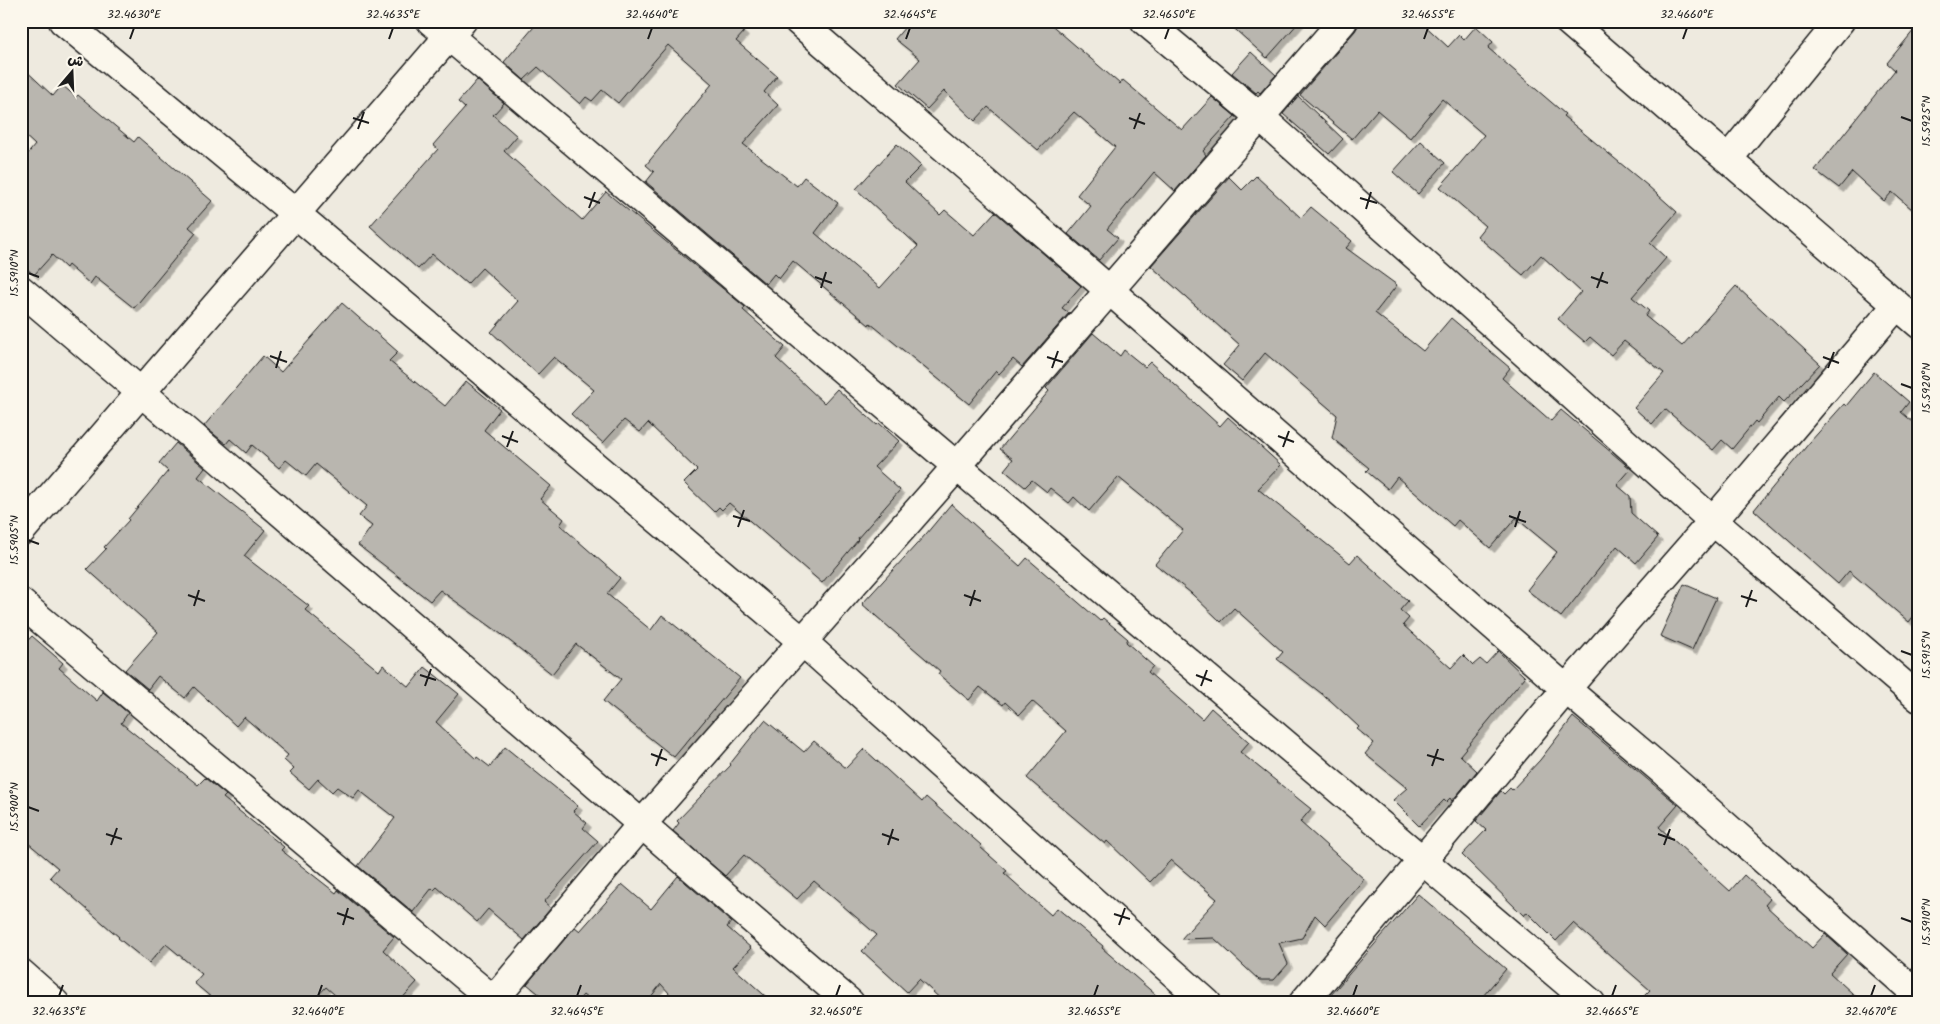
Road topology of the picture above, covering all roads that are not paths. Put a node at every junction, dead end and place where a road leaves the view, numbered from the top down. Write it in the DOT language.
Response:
graph roads {
  1 [pos="63,21"];
  2 [pos="798,21"];
  3 [pos="1145,21"];
  4 [pos="1343,21"];
  5 [pos="1568,21"];
  6 [pos="1840,21"];
  7 [pos="447,26"];
  8 [pos="1260,117"];
  9 [pos="1728,159"];
  10 [pos="296,214"];
  11 [pos="1108,289"];
  12 [pos="21,290"];
  13 [pos="1897,305"];
  14 [pos="1919,324"];
  15 [pos="142,392"];
  16 [pos="956,466"];
  17 [pos="1713,521"];
  18 [pos="21,531"];
  19 [pos="21,603"];
  20 [pos="802,641"];
  21 [pos="1566,689"];
  22 [pos="1919,698"];
  23 [pos="641,825"];
  24 [pos="1422,860"];
  25 [pos="21,973"];
  26 [pos="1919,996"];
  27 [pos="494,1002"];
  28 [pos="55,1003"];
  29 [pos="850,1003"];
  30 [pos="1207,1003"];
  31 [pos="1303,1003"];
  32 [pos="1591,1003"];
  1 -- 10 [label="street"];
  2 -- 11 [label="street"];
  3 -- 8 [label="street"];
  4 -- 8 [label="street"];
  5 -- 9 [label="street"];
  6 -- 9 [label="street"];
  7 -- 10 [label="street"];
  7 -- 16 [label="street"];
  8 -- 11 [label="street"];
  8 -- 17 [label="street"];
  9 -- 13 [label="street"];
  10 -- 15 [label="street"];
  10 -- 20 [label="street"];
  11 -- 16 [label="street"];
  11 -- 21 [label="street"];
  12 -- 15 [label="street"];
  13 -- 14 [label="street"];
  13 -- 17 [label="street"];
  15 -- 18 [label="street"];
  15 -- 23 [label="street"];
  16 -- 20 [label="street"];
  16 -- 24 [label="street"];
  17 -- 21 [label="street"];
  17 -- 22 [label="street"];
  19 -- 27 [label="street"];
  20 -- 23 [label="street"];
  20 -- 30 [label="street"];
  21 -- 24 [label="street"];
  21 -- 26 [label="street"];
  23 -- 27 [label="street"];
  23 -- 29 [label="street"];
  24 -- 31 [label="street"];
  24 -- 32 [label="street"];
  25 -- 28 [label="street"];
}
